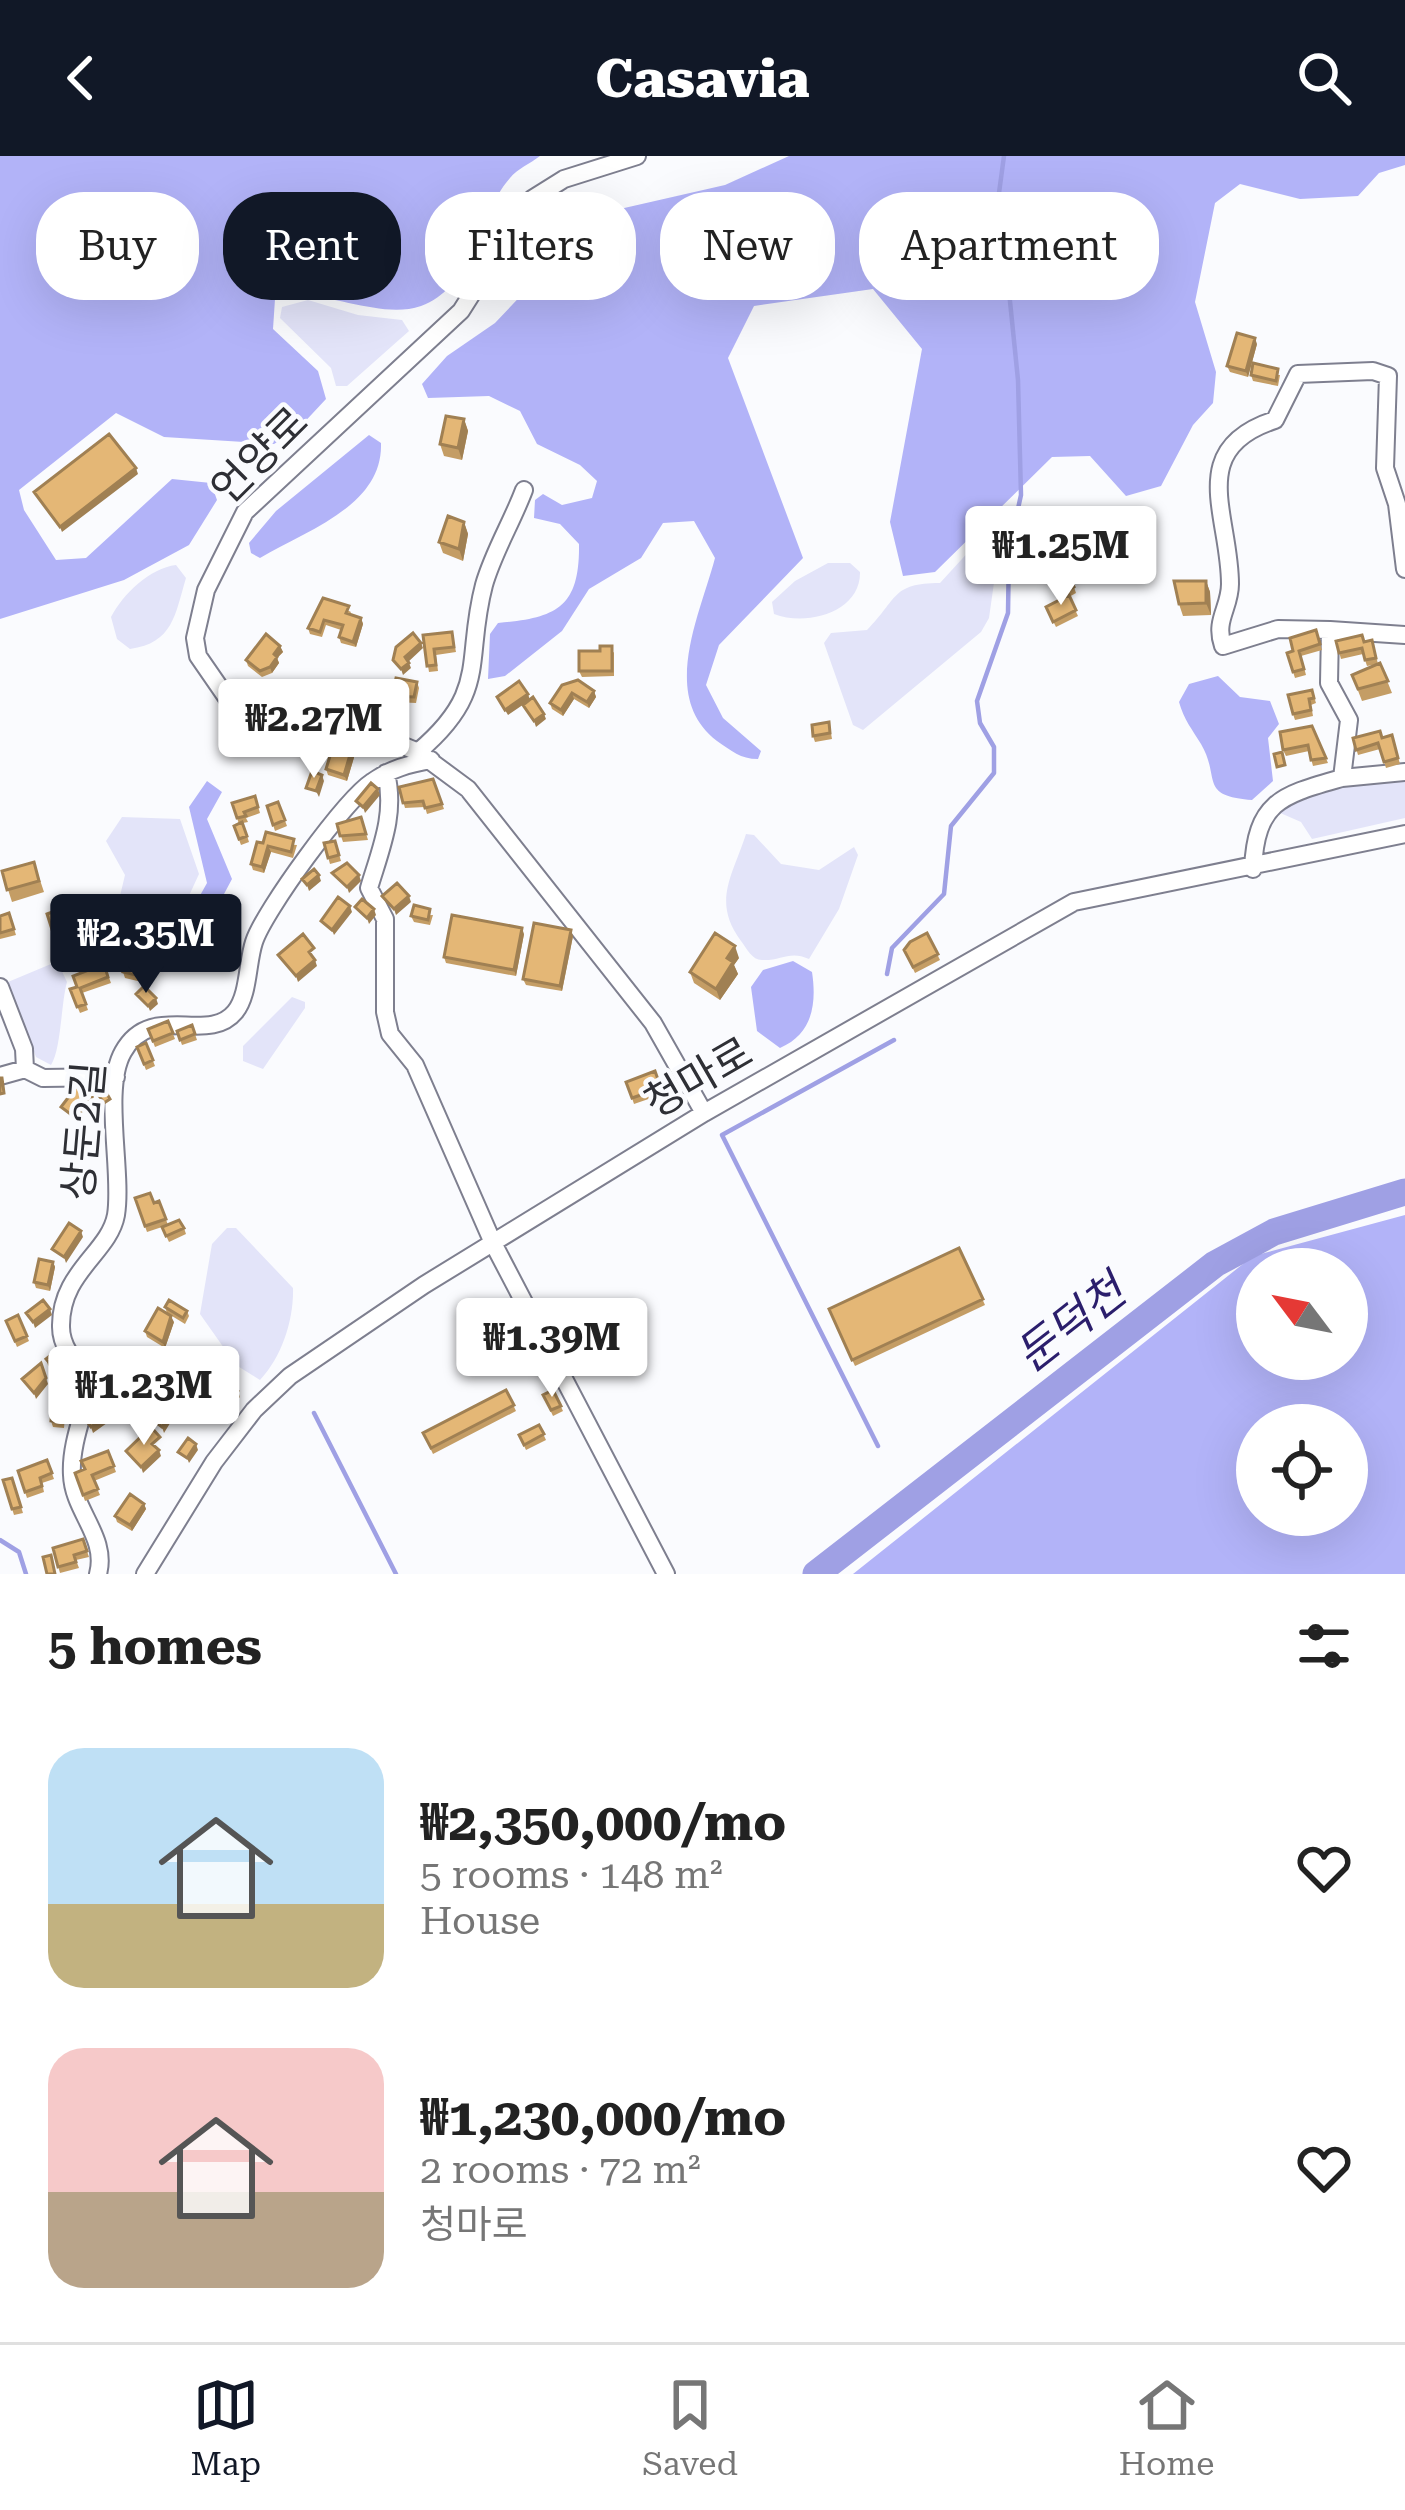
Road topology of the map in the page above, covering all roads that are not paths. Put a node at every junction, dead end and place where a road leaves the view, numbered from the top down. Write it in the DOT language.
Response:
graph roads {
  1 [pos="637,156"];
  2 [pos="524,490"];
  3 [pos="1405,569"];
  4 [pos="1330,630"];
  5 [pos="1405,635"];
  6 [pos="424,756"];
  7 [pos="1405,772"];
  8 [pos="386,773"];
  9 [pos="1342,778"];
  10 [pos="1405,834"];
  11 [pos="1253,869"];
  12 [pos="0,987"];
  13 [pos="25,1069"];
  14 [pos="0,1076"];
  15 [pos="116,1076"];
  16 [pos="704,1113"];
  17 [pos="493,1243"];
  18 [pos="98,1574"];
  19 [pos="145,1574"];
  20 [pos="666,1574"];
  1 -- 6 [label="street, 언양로"];
  2 -- 6 [label="street"];
  3 -- 4 [label="street"];
  4 -- 5 [label="street"];
  4 -- 9 [label="street"];
  6 -- 8 [label="street, 상둔2길"];
  6 -- 16 [label="street, 언양로"];
  7 -- 9 [label="street"];
  8 -- 15 [label="street, 상둔2길"];
  8 -- 17 [label="street"];
  9 -- 11 [label="street"];
  10 -- 11 [label="street, 청마로"];
  11 -- 16 [label="street, 청마로"];
  12 -- 13 [label="street"];
  13 -- 14 [label="street"];
  13 -- 15 [label="street"];
  15 -- 18 [label="street, 상둔2길"];
  16 -- 17 [label="street, 청마로"];
  17 -- 19 [label="street, 청마로"];
  17 -- 20 [label="street"];
}
